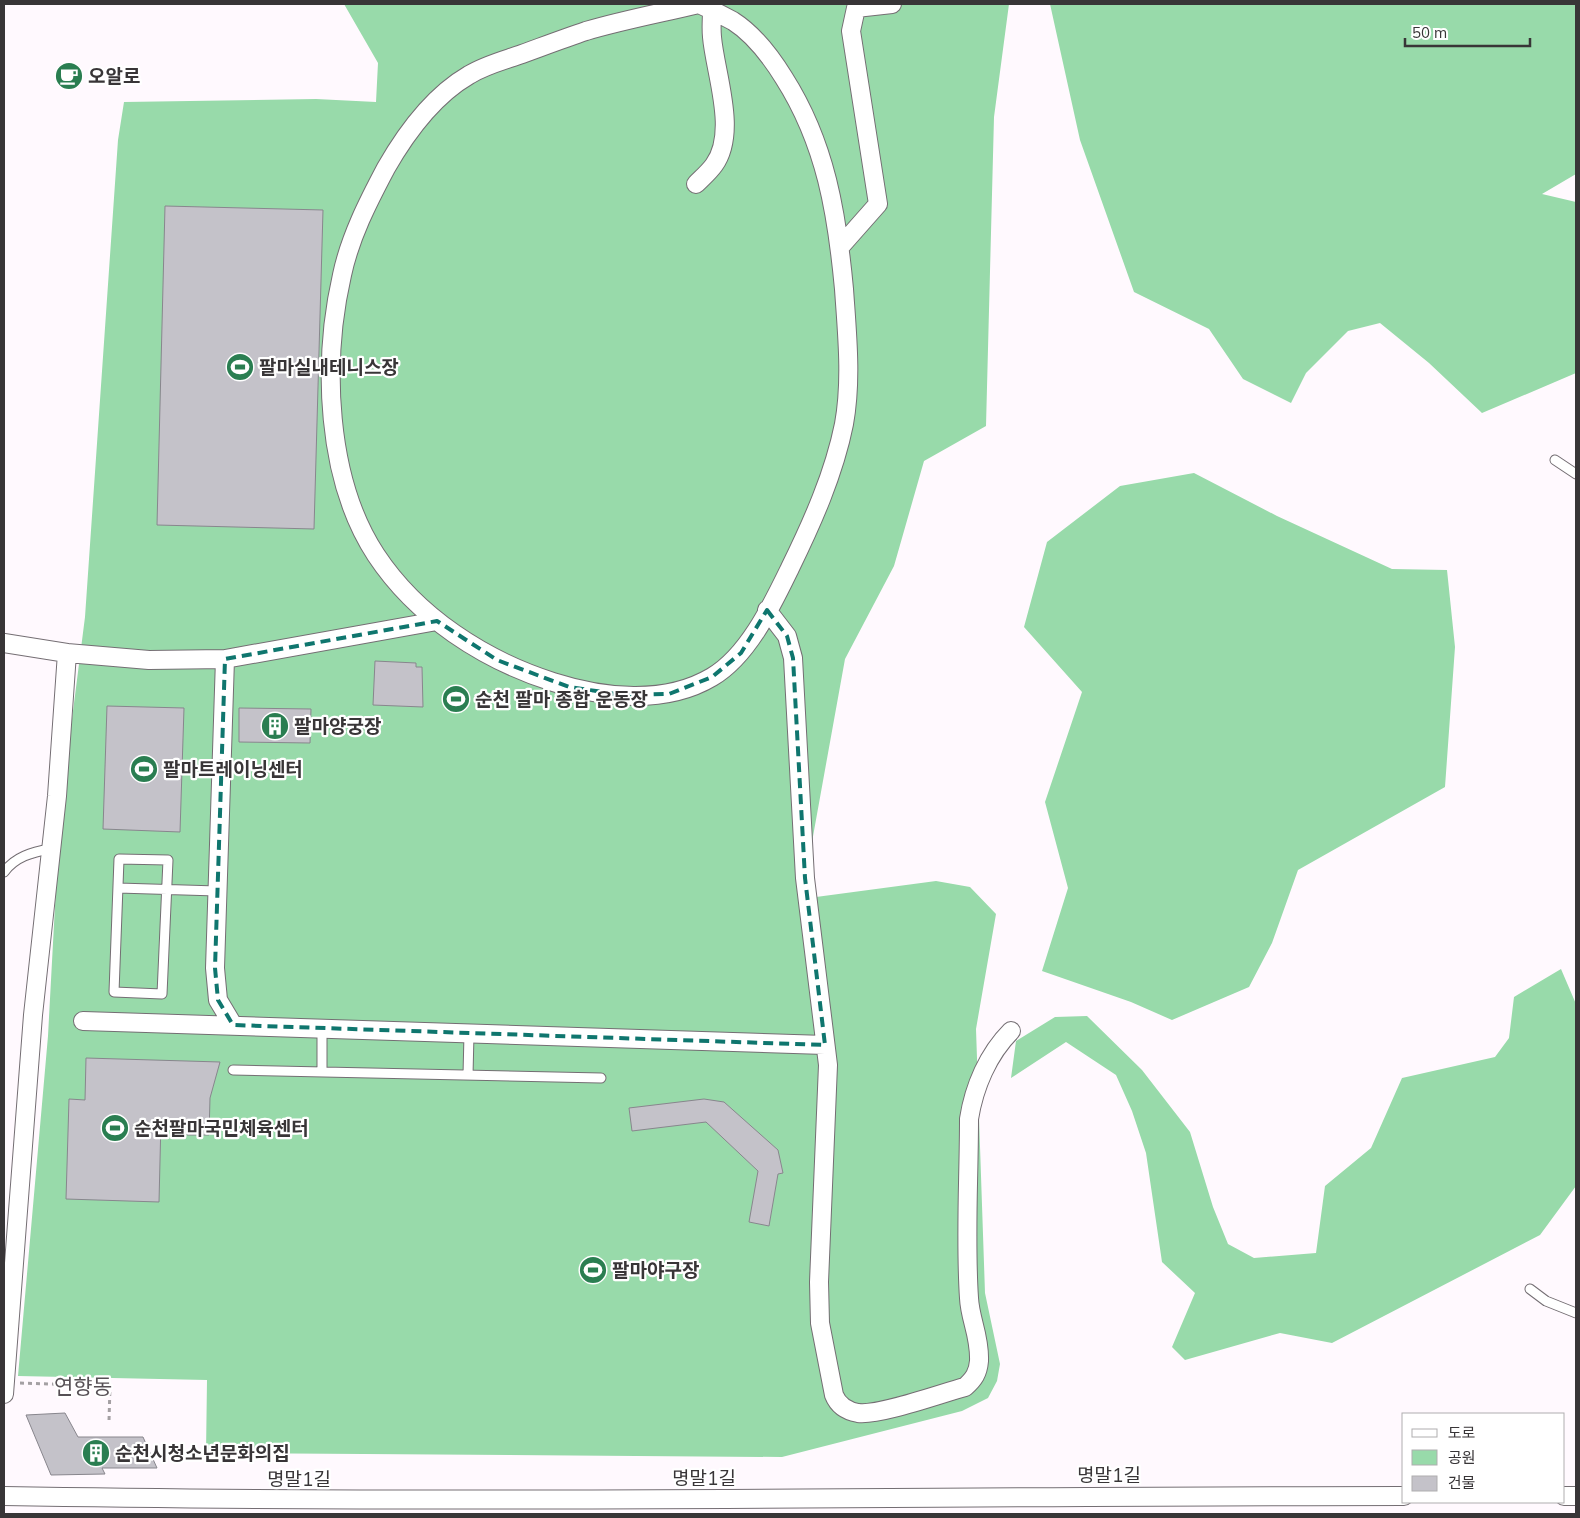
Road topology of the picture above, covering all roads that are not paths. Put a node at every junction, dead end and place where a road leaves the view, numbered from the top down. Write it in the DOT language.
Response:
graph roads {
  1 [pos="892,4"];
  2 [pos="712,10"];
  3 [pos="696,184"];
  4 [pos="840,247"];
  5 [pos="1555,460"];
  6 [pos="1576,474"];
  7 [pos="767,610"];
  8 [pos="436,621"];
  9 [pos="4,643"];
  10 [pos="67,653"];
  11 [pos="224,659"];
  12 [pos="50,849"];
  13 [pos="4,872"];
  14 [pos="118,888"];
  15 [pos="166,889"];
  16 [pos="217,891"];
  17 [pos="83,1021"];
  18 [pos="233,1025"];
  19 [pos="322,1030"];
  20 [pos="1011,1031"];
  21 [pos="469,1034"];
  22 [pos="825,1044"];
  23 [pos="233,1070"];
  24 [pos="322,1072"];
  25 [pos="468,1075"];
  26 [pos="602,1078"];
  27 [pos="1530,1289"];
  28 [pos="1576,1313"];
  29 [pos="4,1388"];
  30 [pos="4,1496"];
  31 [pos="1402,1496"];
  1 -- 4 [label="street"];
  2 -- 3 [label="street"];
  2 -- 4 [label="street"];
  2 -- 8 [label="street"];
  4 -- 7 [label="street"];
  5 -- 6 [label="lane"];
  7 -- 8 [label="street"];
  7 -- 22 [label="street"];
  8 -- 11 [label="street"];
  9 -- 10 [label="street"];
  10 -- 11 [label="street"];
  10 -- 12 [label="street"];
  11 -- 16 [label="street"];
  12 -- 13 [label="lane"];
  12 -- 29 [label="street"];
  14 -- 15 [label="lane"];
  14 -- 15 [label="lane"];
  14 -- 15 [label="lane"];
  15 -- 16 [label="lane"];
  16 -- 18 [label="street"];
  17 -- 18 [label="street"];
  18 -- 19 [label="street"];
  19 -- 21 [label="street"];
  19 -- 24 [label="lane"];
  20 -- 22 [label="street"];
  21 -- 22 [label="street"];
  21 -- 25 [label="lane"];
  23 -- 24 [label="lane"];
  24 -- 25 [label="lane"];
  25 -- 26 [label="lane"];
  27 -- 28 [label="lane"];
  30 -- 31 [label="street, 명말1길"];
}
